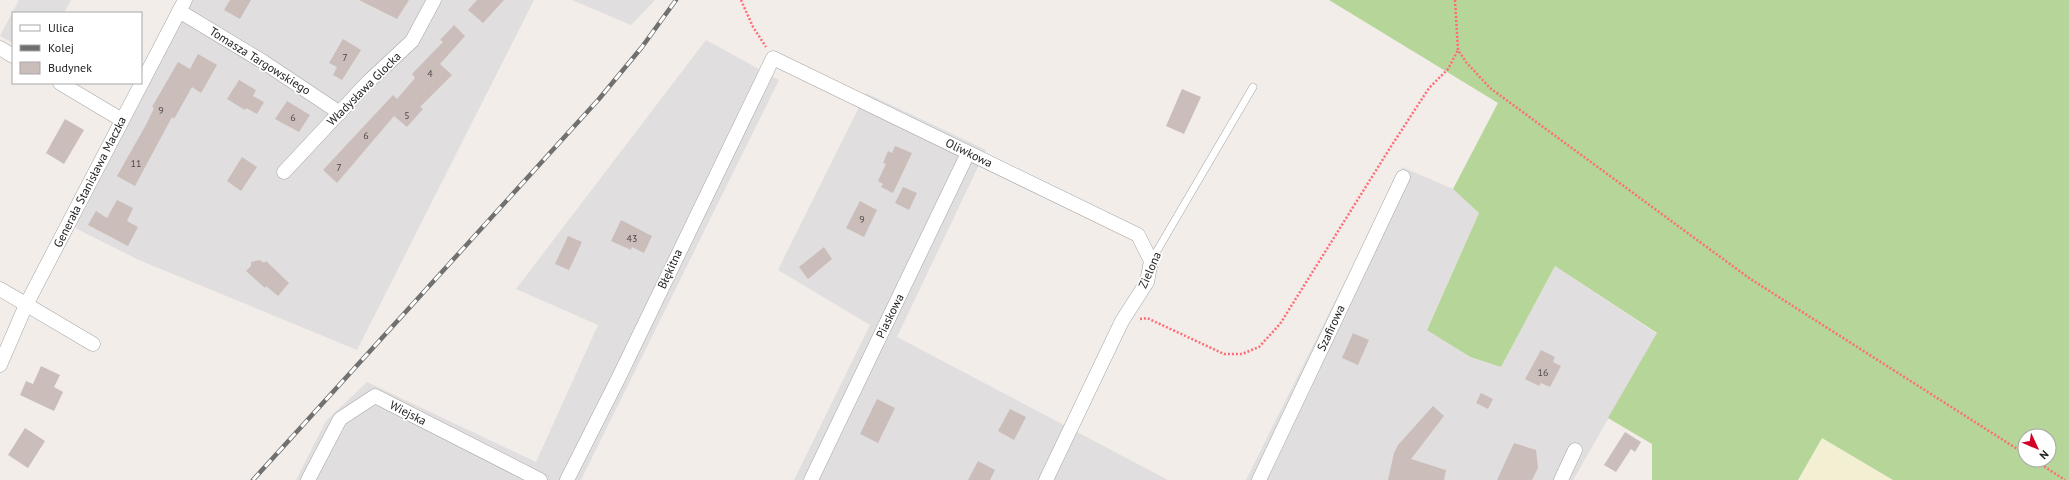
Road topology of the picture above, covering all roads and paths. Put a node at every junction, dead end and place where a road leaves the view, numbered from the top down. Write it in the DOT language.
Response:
graph roads {
  1 [pos="434,0"];
  2 [pos="741,0"];
  3 [pos="1455,0"];
  4 [pos="182,6"];
  5 [pos="0,48"];
  6 [pos="1458,50"];
  7 [pos="12,55"];
  8 [pos="773,58"];
  9 [pos="142,82"];
  10 [pos="62,84"];
  11 [pos="141,84"];
  12 [pos="1253,87"];
  13 [pos="340,113"];
  14 [pos="122,120"];
  15 [pos="968,153"];
  16 [pos="284,172"];
  17 [pos="1403,177"];
  18 [pos="1152,261"];
  19 [pos="0,289"];
  20 [pos="26,305"];
  21 [pos="1122,321"];
  22 [pos="93,344"];
  23 [pos="0,365"];
  24 [pos="2017,449"];
  25 [pos="1575,450"];
  26 [pos="2046,468"];
  27 [pos="308,480"];
  28 [pos="540,480"];
  29 [pos="567,480"];
  30 [pos="811,480"];
  31 [pos="1046,480"];
  32 [pos="1259,480"];
  33 [pos="1561,480"];
  34 [pos="2065,480"];
  1 -- 13 [label="street, Władysława Glocka"];
  2 -- 8 [label="path"];
  3 -- 6 [label="path"];
  4 -- 9 [label="street, Generała Stanisława Maczka"];
  4 -- 13 [label="street, Tomasza Targowskiego"];
  5 -- 7 [label="street"];
  6 -- 21 [label="path"];
  6 -- 24 [label="path"];
  8 -- 15 [label="street, Oliwkowa"];
  8 -- 29 [label="street, Błękitna"];
  10 -- 14 [label="street"];
  11 -- 14 [label="street, Generała Stanisława Maczka"];
  12 -- 18 [label="lane, Zielona"];
  13 -- 16 [label="street, Władysława Glocka"];
  14 -- 20 [label="street, Generała Stanisława Maczka"];
  15 -- 18 [label="street, Oliwkowa"];
  15 -- 30 [label="street, Piaskowa"];
  17 -- 32 [label="street, Szafirowa"];
  18 -- 21 [label="street, Zielona"];
  19 -- 20 [label="street"];
  20 -- 22 [label="street"];
  20 -- 23 [label="street, Generała Stanisława Maczka"];
  21 -- 31 [label="street, Zielona"];
  25 -- 33 [label="street"];
  26 -- 34 [label="path"];
  27 -- 28 [label="street, Wiejska"];
}
